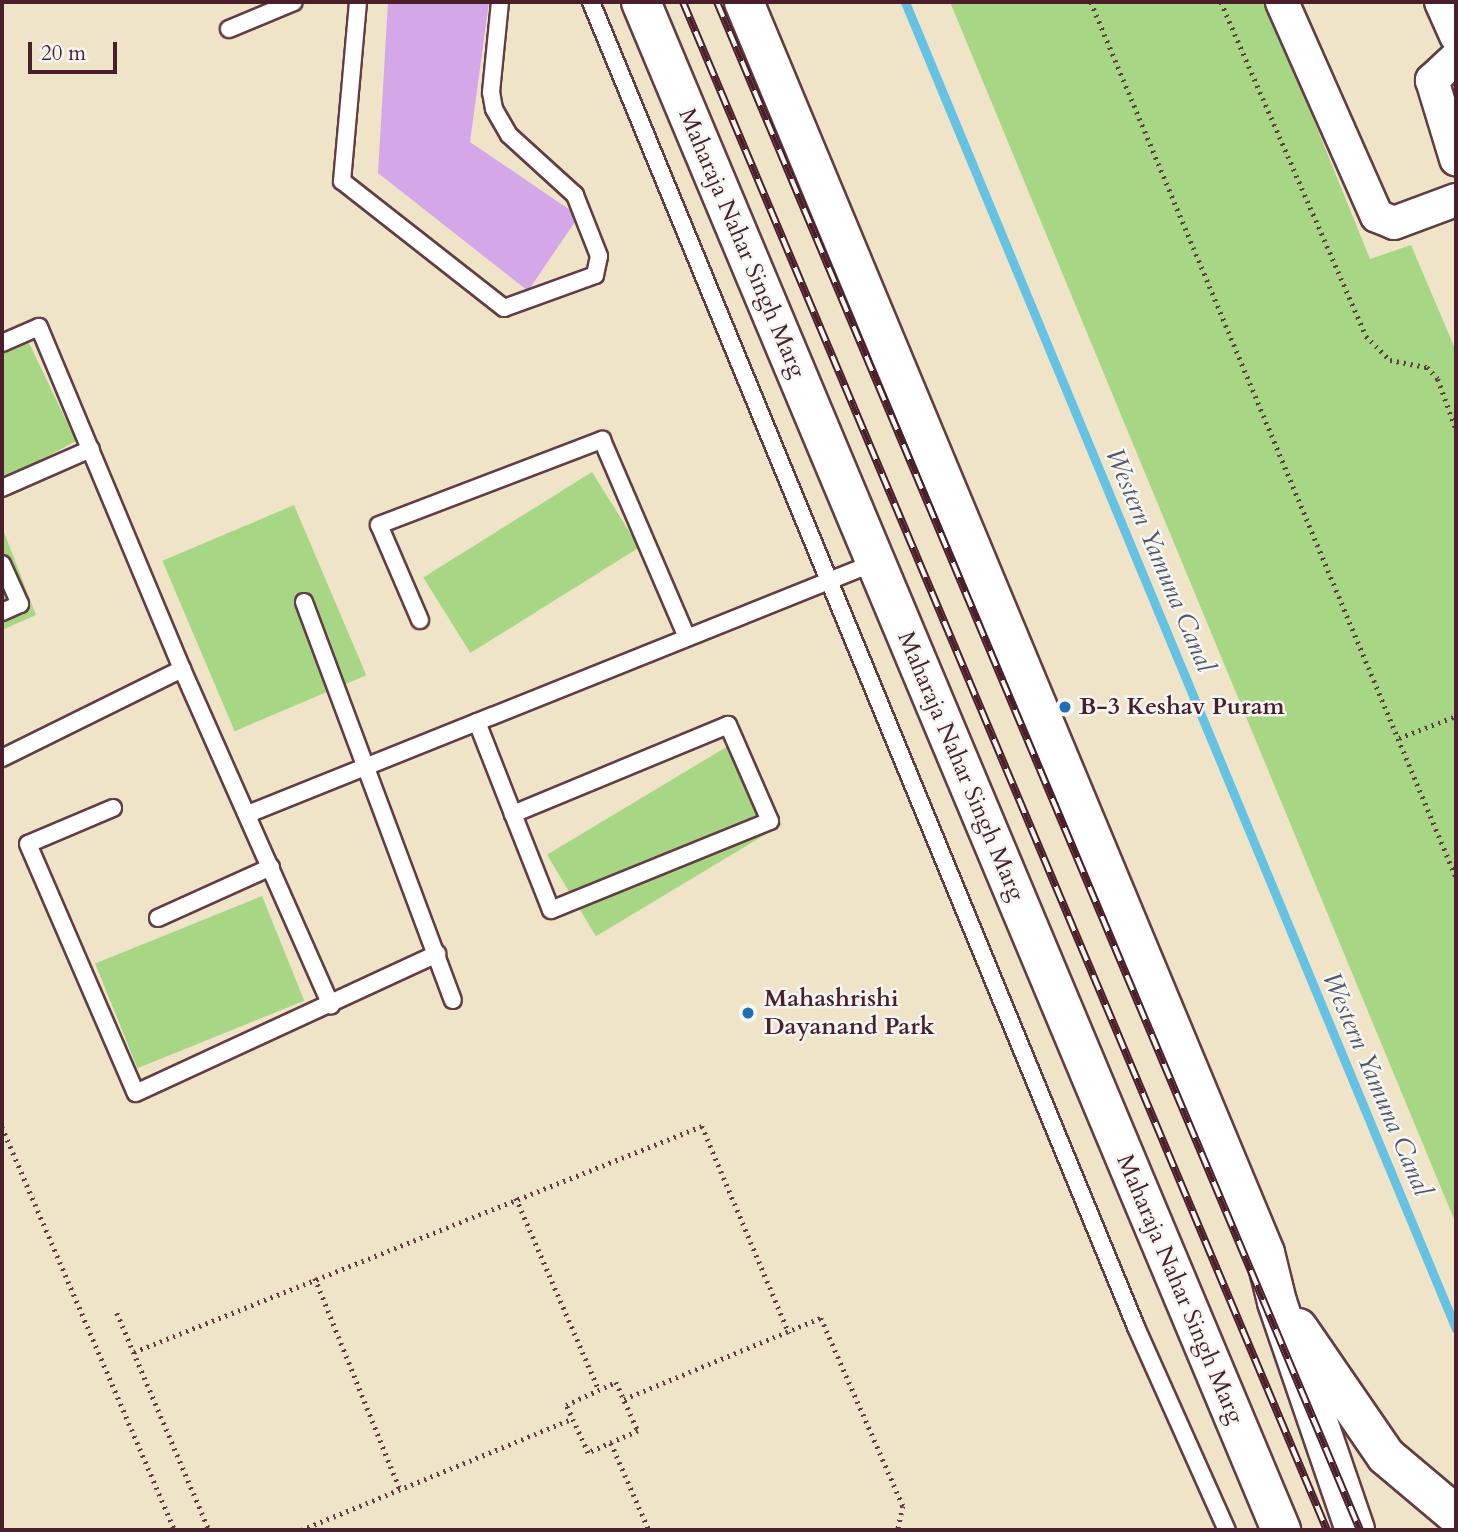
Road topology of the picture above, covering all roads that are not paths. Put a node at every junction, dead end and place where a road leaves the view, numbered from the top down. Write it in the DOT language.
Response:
graph roads {
  1 [pos="294,2"];
  2 [pos="358,2"];
  3 [pos="500,2"];
  4 [pos="591,2"];
  5 [pos="641,2"];
  6 [pos="744,2"];
  7 [pos="1282,2"];
  8 [pos="1441,2"];
  9 [pos="229,29"];
  10 [pos="1456,36"];
  11 [pos="1456,58"];
  12 [pos="1456,159"];
  13 [pos="1456,200"];
  14 [pos="2,343"];
  15 [pos="91,449"];
  16 [pos="2,488"];
  17 [pos="876,562"];
  18 [pos="2,564"];
  19 [pos="832,579"];
  20 [pos="304,602"];
  21 [pos="2,612"];
  22 [pos="420,620"];
  23 [pos="687,637"];
  24 [pos="182,669"];
  25 [pos="477,722"];
  26 [pos="2,758"];
  27 [pos="368,766"];
  28 [pos="113,808"];
  29 [pos="248,814"];
  30 [pos="513,814"];
  31 [pos="271,867"];
  32 [pos="158,918"];
  33 [pos="437,954"];
  34 [pos="453,1000"];
  35 [pos="331,1004"];
  36 [pos="1277,1302"];
  37 [pos="1456,1515"];
  38 [pos="1227,1530"];
  39 [pos="1281,1530"];
  40 [pos="1355,1530"];
  1 -- 9 [label="lane"];
  2 -- 3 [label="lane"];
  4 -- 19 [label="lane"];
  5 -- 17 [label="main road, Maharaja Nahar Singh Marg"];
  6 -- 36 [label="main road"];
  7 -- 13 [label="street"];
  8 -- 10 [label="street"];
  11 -- 12 [label="street"];
  14 -- 15 [label="lane"];
  15 -- 16 [label="lane"];
  15 -- 24 [label="lane"];
  17 -- 19 [label="lane"];
  17 -- 39 [label="main road, Maharaja Nahar Singh Marg"];
  18 -- 21 [label="lane"];
  19 -- 23 [label="lane"];
  19 -- 38 [label="lane"];
  20 -- 27 [label="lane"];
  22 -- 23 [label="lane"];
  23 -- 25 [label="lane"];
  24 -- 26 [label="lane"];
  24 -- 29 [label="lane"];
  25 -- 27 [label="lane"];
  25 -- 30 [label="lane"];
  27 -- 29 [label="lane"];
  27 -- 33 [label="lane"];
  28 -- 35 [label="lane"];
  29 -- 31 [label="lane"];
  30 -- 30 [label="lane"];
  31 -- 32 [label="lane"];
  31 -- 35 [label="lane"];
  33 -- 34 [label="lane"];
  33 -- 35 [label="lane"];
  36 -- 37 [label="main road"];
  36 -- 40 [label="main road"];
}
